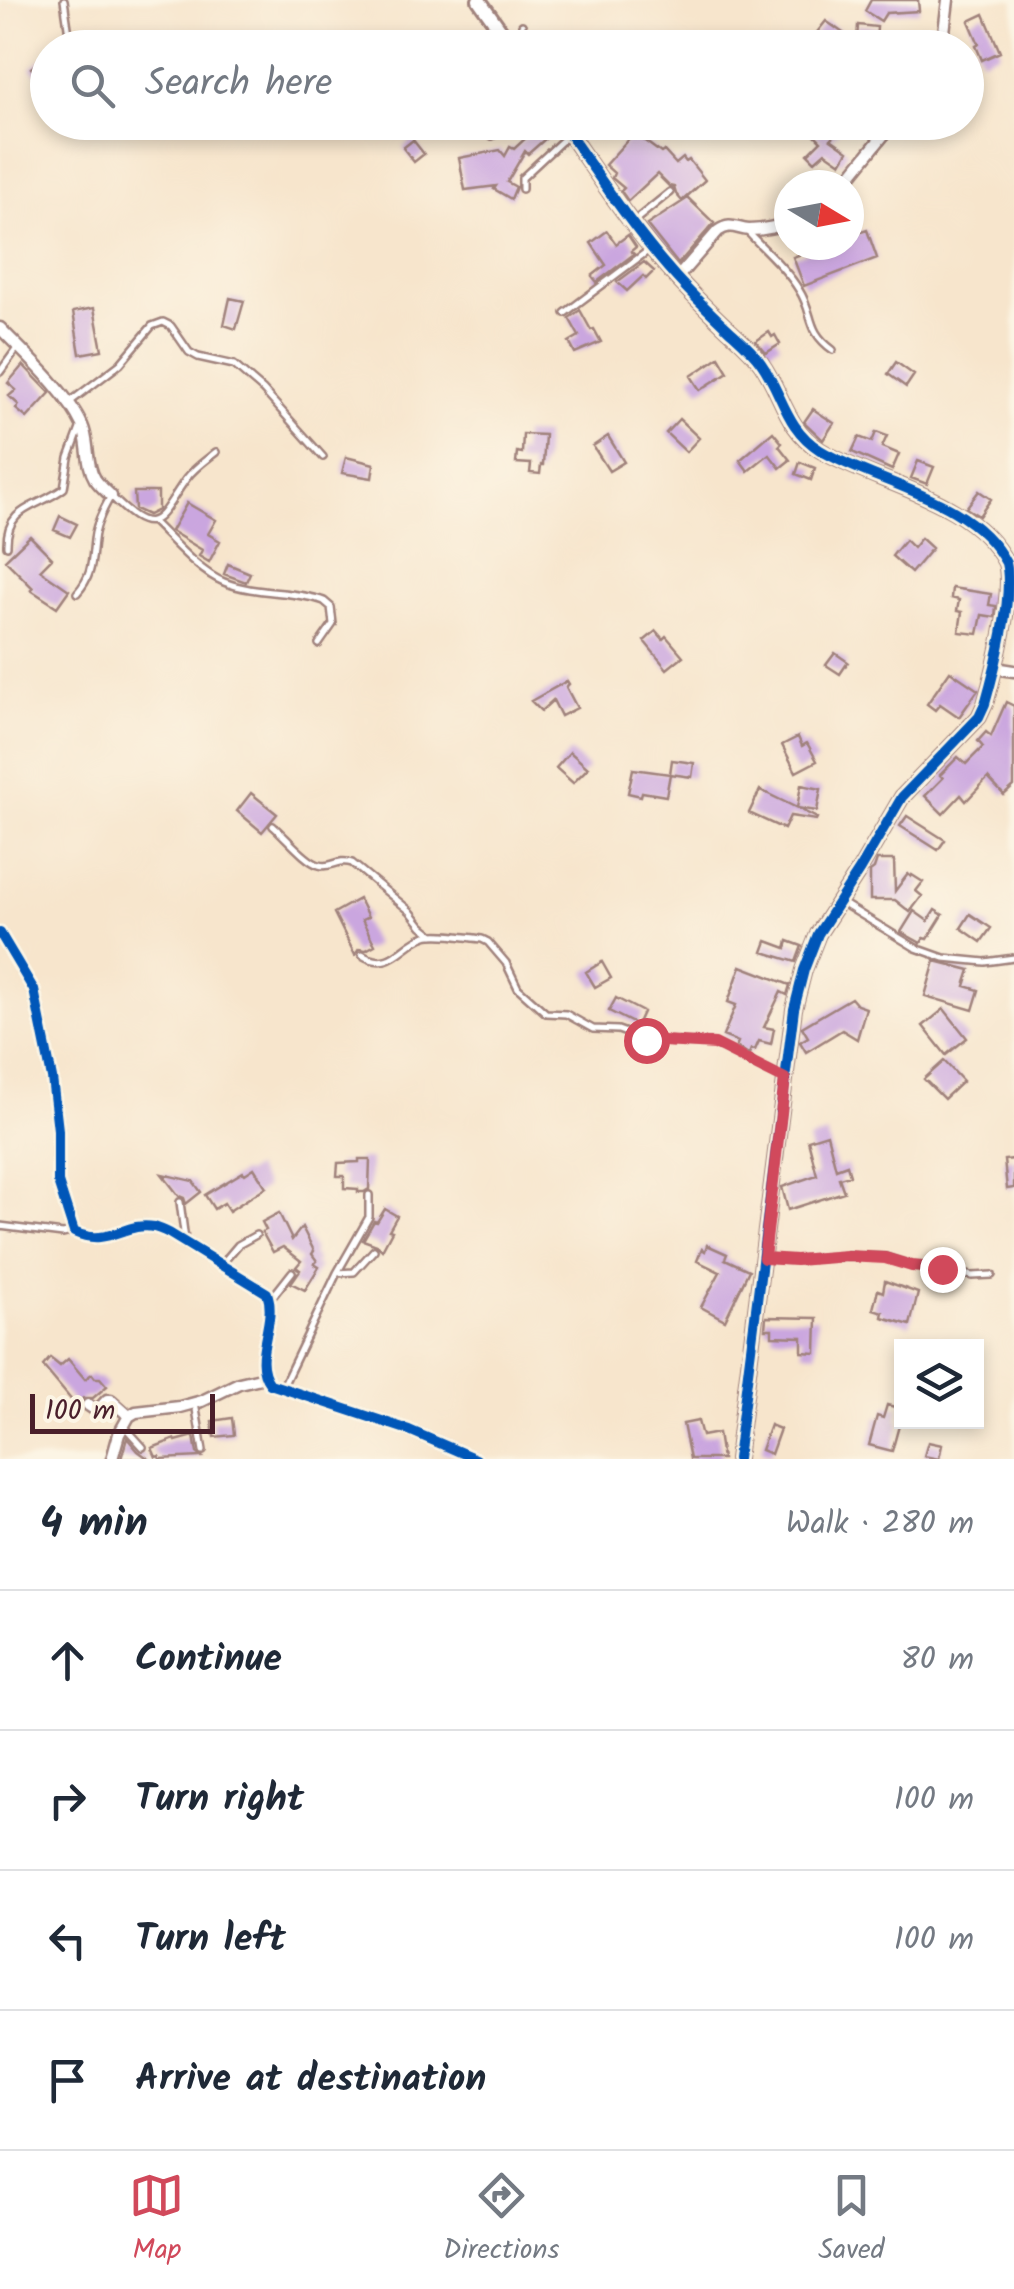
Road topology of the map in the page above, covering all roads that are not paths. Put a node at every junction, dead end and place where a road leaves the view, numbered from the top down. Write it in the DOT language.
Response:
graph roads {
  1 [pos="64,0"];
  2 [pos="480,0"];
  3 [pos="948,0"];
  4 [pos="522,25"];
  5 [pos="68,30"];
  6 [pos="500,30"];
  7 [pos="524,30"];
  8 [pos="944,30"];
  9 [pos="555,140"];
  10 [pos="573,140"];
  11 [pos="879,140"];
  12 [pos="854,170"];
  13 [pos="522,189"];
  14 [pos="670,192"];
  15 [pos="631,224"];
  16 [pos="774,227"];
  17 [pos="746,230"];
  18 [pos="652,248"];
  19 [pos="676,278"];
  20 [pos="565,313"];
  21 [pos="0,328"];
  22 [pos="18,347"];
  23 [pos="834,350"];
  24 [pos="0,372"];
  25 [pos="68,404"];
  26 [pos="82,423"];
  27 [pos="216,452"];
  28 [pos="323,457"];
  29 [pos="111,496"];
  30 [pos="152,522"];
  31 [pos="7,546"];
  32 [pos="77,592"];
  33 [pos="318,644"];
  34 [pos="995,668"];
  35 [pos="1014,671"];
  36 [pos="273,826"];
  37 [pos="840,902"];
  38 [pos="0,933"];
  39 [pos="433,935"];
  40 [pos="362,955"];
  41 [pos="1014,958"];
  42 [pos="785,1079"];
  43 [pos="369,1195"];
  44 [pos="180,1202"];
  45 [pos="0,1226"];
  46 [pos="74,1232"];
  47 [pos="256,1235"];
  48 [pos="185,1243"];
  49 [pos="374,1250"];
  50 [pos="764,1258"];
  51 [pos="221,1265"];
  52 [pos="292,1272"];
  53 [pos="337,1273"];
  54 [pos="992,1276"];
  55 [pos="270,1300"];
  56 [pos="265,1377"];
  57 [pos="282,1388"];
  58 [pos="195,1403"];
  59 [pos="88,1405"];
  60 [pos="126,1421"];
  61 [pos="143,1447"];
  62 [pos="203,1451"];
  63 [pos="112,1459"];
  64 [pos="476,1459"];
  65 [pos="737,1459"];
  1 -- 5 [label="lane"];
  2 -- 6 [label="street"];
  3 -- 8 [label="street"];
  4 -- 7 [label="lane"];
  9 -- 13 [label="lane"];
  10 -- 15 [label="street"];
  11 -- 12 [label="street"];
  14 -- 15 [label="lane"];
  15 -- 18 [label="street"];
  16 -- 17 [label="street"];
  17 -- 19 [label="street"];
  17 -- 23 [label="lane"];
  18 -- 19 [label="street"];
  18 -- 20 [label="lane"];
  19 -- 34 [label="street"];
  21 -- 22 [label="street"];
  22 -- 24 [label="lane"];
  22 -- 25 [label="street"];
  25 -- 26 [label="street"];
  25 -- 28 [label="lane"];
  26 -- 29 [label="street"];
  26 -- 31 [label="lane"];
  27 -- 30 [label="lane"];
  29 -- 30 [label="lane"];
  29 -- 32 [label="lane"];
  30 -- 33 [label="lane"];
  34 -- 35 [label="street"];
  34 -- 37 [label="street"];
  36 -- 39 [label="lane"];
  37 -- 41 [label="lane"];
  37 -- 42 [label="street"];
  38 -- 46 [label="street"];
  39 -- 40 [label="lane"];
  39 -- 42 [label="lane"];
  42 -- 50 [label="street"];
  43 -- 53 [label="lane"];
  44 -- 48 [label="lane"];
  45 -- 46 [label="lane"];
  46 -- 48 [label="street"];
  47 -- 51 [label="lane"];
  48 -- 51 [label="street"];
  49 -- 53 [label="lane"];
  50 -- 54 [label="lane"];
  50 -- 65 [label="street"];
  51 -- 55 [label="street"];
  52 -- 55 [label="lane"];
  53 -- 57 [label="lane"];
  55 -- 56 [label="street"];
  56 -- 57 [label="street"];
  56 -- 58 [label="street"];
  57 -- 64 [label="street"];
  58 -- 60 [label="street"];
  58 -- 62 [label="lane"];
  59 -- 60 [label="street"];
  60 -- 61 [label="lane"];
  60 -- 63 [label="street"];
}
